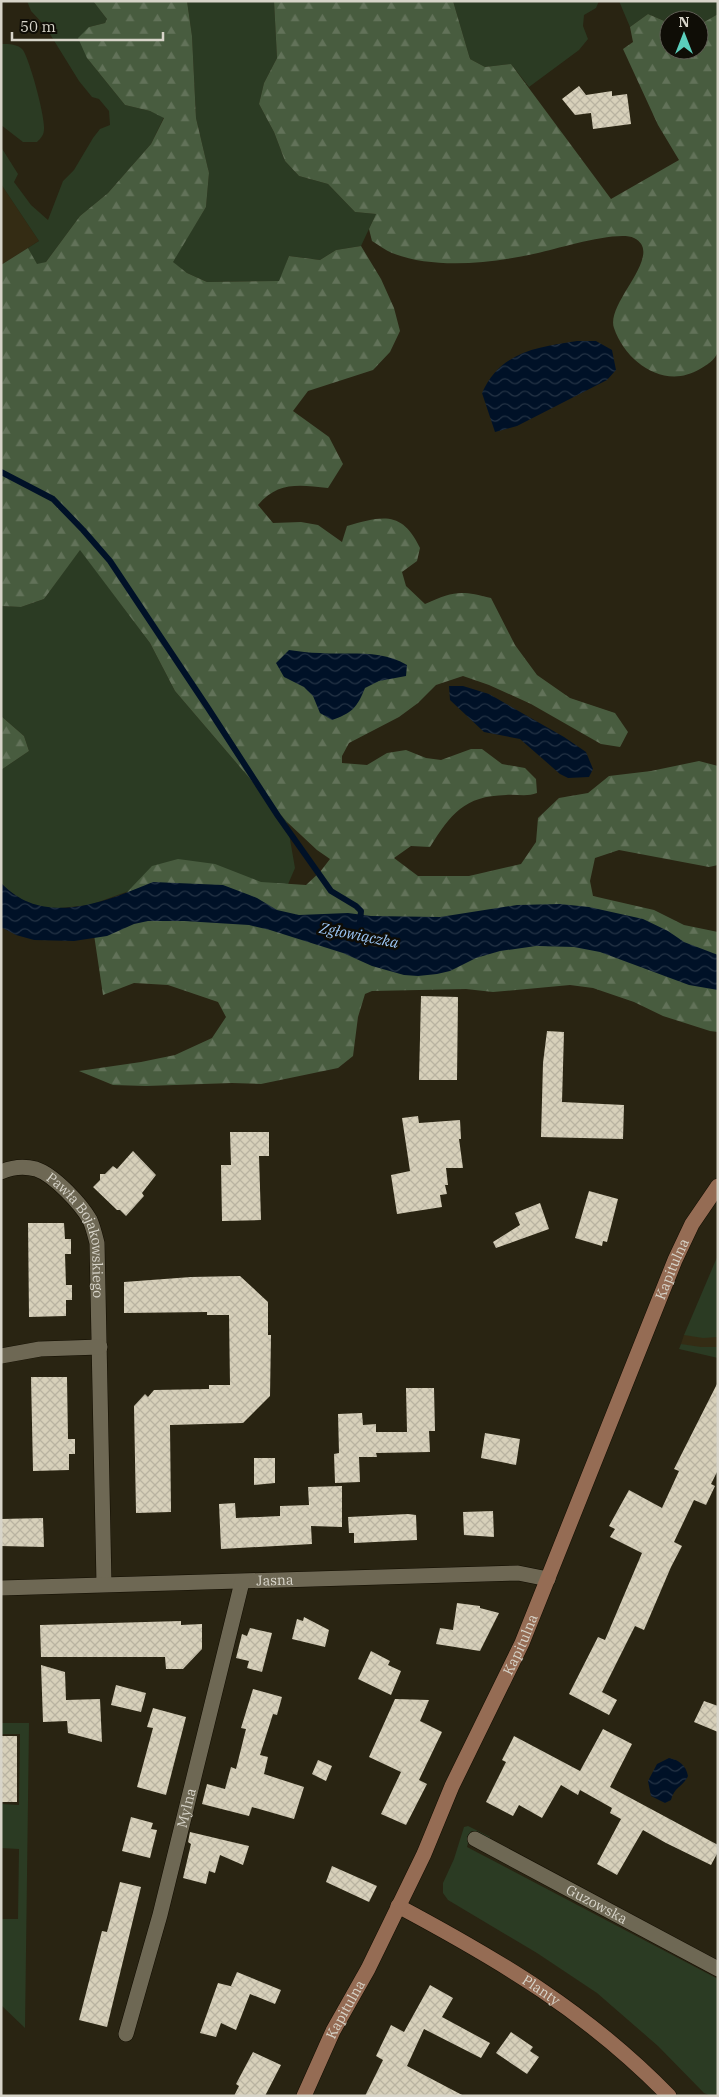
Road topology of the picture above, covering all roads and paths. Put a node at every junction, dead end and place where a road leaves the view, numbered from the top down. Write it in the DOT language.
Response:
graph roads {
  1 [pos="1,1172"];
  2 [pos="718,1186"];
  3 [pos="100,1347"];
  4 [pos="1,1356"];
  5 [pos="548,1579"];
  6 [pos="242,1582"];
  7 [pos="104,1584"];
  8 [pos="1,1588"];
  9 [pos="475,1839"];
  10 [pos="398,1906"];
  11 [pos="718,1969"];
  12 [pos="126,2034"];
  13 [pos="304,2096"];
  14 [pos="669,2096"];
  1 -- 3 [label="street, Pawła Bojakowskiego"];
  2 -- 5 [label="street, Kapitulna"];
  3 -- 4 [label="street"];
  3 -- 7 [label="street, Pawła Bojakowskiego"];
  5 -- 6 [label="street, Jasna"];
  5 -- 10 [label="street, Kapitulna"];
  6 -- 7 [label="street, Jasna"];
  6 -- 12 [label="street, Mylna"];
  7 -- 8 [label="street, Jasna"];
  9 -- 11 [label="street, Guzowska"];
  10 -- 13 [label="street, Kapitulna"];
  10 -- 14 [label="street, Planty"];
}
